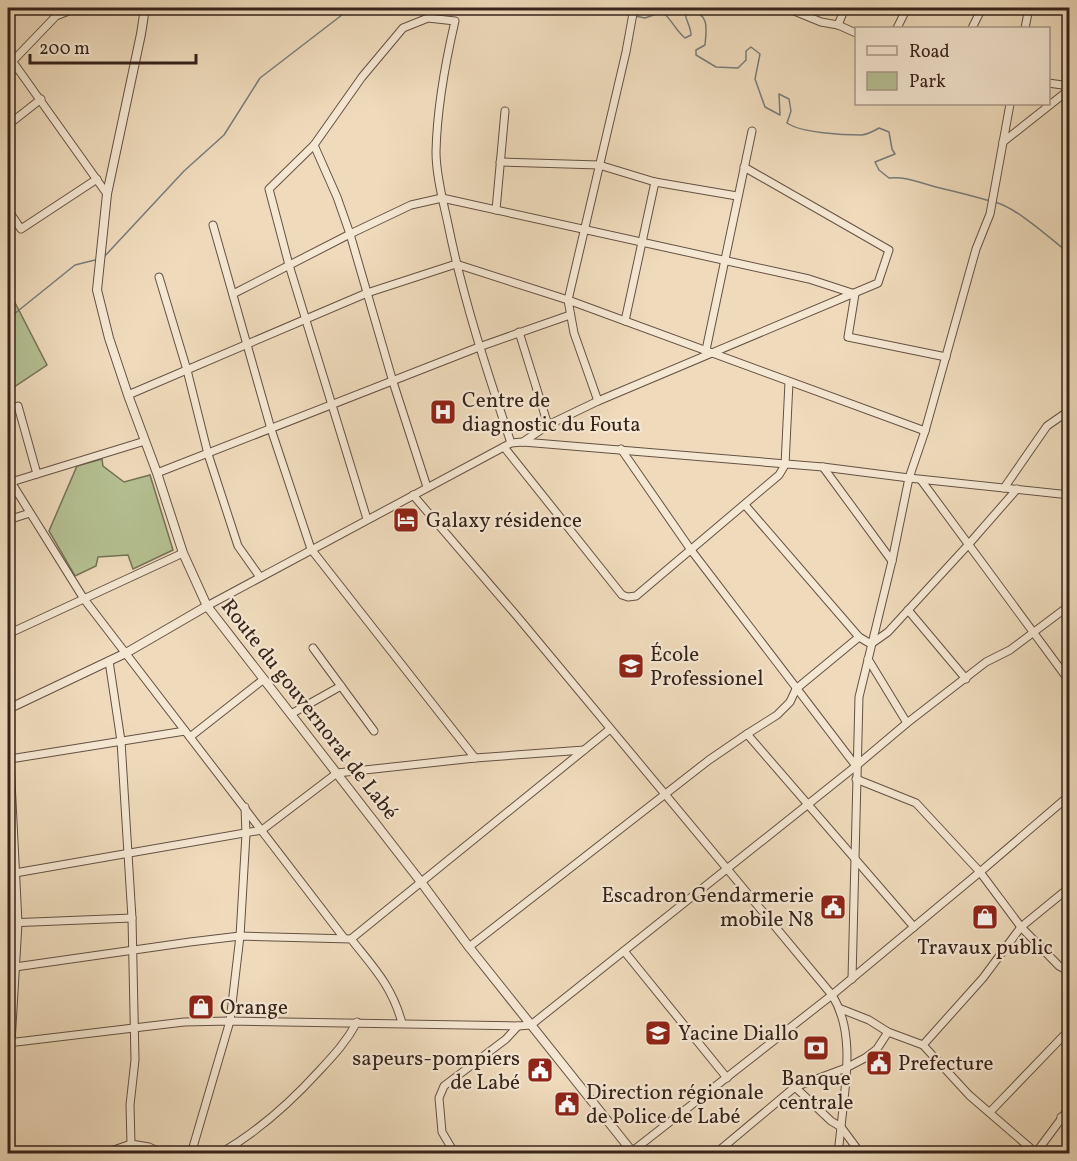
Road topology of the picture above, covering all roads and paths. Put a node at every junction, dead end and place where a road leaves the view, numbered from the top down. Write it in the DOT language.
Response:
graph roads {
  1 [pos="76,8"];
  2 [pos="145,8"];
  3 [pos="634,8"];
  4 [pos="787,8"];
  5 [pos="845,8"];
  6 [pos="907,8"];
  7 [pos="1029,8"];
  8 [pos="981,10"];
  9 [pos="838,25"];
  10 [pos="898,27"];
  11 [pos="972,27"];
  12 [pos="1025,27"];
  13 [pos="855,33"];
  14 [pos="8,55"];
  15 [pos="10,64"];
  16 [pos="1050,83"];
  17 [pos="1070,88"];
  18 [pos="41,99"];
  19 [pos="1050,104"];
  20 [pos="1010,105"];
  21 [pos="1049,105"];
  22 [pos="505,111"];
  23 [pos="8,125"];
  24 [pos="752,131"];
  25 [pos="1003,142"];
  26 [pos="314,145"];
  27 [pos="500,162"];
  28 [pos="599,165"];
  29 [pos="744,167"];
  30 [pos="97,178"];
  31 [pos="655,182"];
  32 [pos="107,194"];
  33 [pos="737,196"];
  34 [pos="442,198"];
  35 [pos="8,210"];
  36 [pos="496,210"];
  37 [pos="213,225"];
  38 [pos="585,230"];
  39 [pos="350,234"];
  40 [pos="642,242"];
  41 [pos="726,260"];
  42 [pos="456,264"];
  43 [pos="289,265"];
  44 [pos="159,277"];
  45 [pos="367,293"];
  46 [pos="233,294"];
  47 [pos="855,294"];
  48 [pos="568,300"];
  49 [pos="570,315"];
  50 [pos="306,319"];
  51 [pos="625,321"];
  52 [pos="519,332"];
  53 [pos="247,344"];
  54 [pos="480,347"];
  55 [pos="708,352"];
  56 [pos="945,357"];
  57 [pos="187,370"];
  58 [pos="393,381"];
  59 [pos="789,381"];
  60 [pos="128,395"];
  61 [pos="597,401"];
  62 [pos="332,405"];
  63 [pos="18,406"];
  64 [pos="1070,410"];
  65 [pos="548,425"];
  66 [pos="271,429"];
  67 [pos="925,431"];
  68 [pos="145,441"];
  69 [pos="524,442"];
  70 [pos="507,445"];
  71 [pos="621,449"];
  72 [pos="208,454"];
  73 [pos="784,465"];
  74 [pos="823,467"];
  75 [pos="157,473"];
  76 [pos="37,474"];
  77 [pos="909,478"];
  78 [pos="921,480"];
  79 [pos="9,483"];
  80 [pos="427,487"];
  81 [pos="1004,488"];
  82 [pos="1017,489"];
  83 [pos="413,495"];
  84 [pos="1070,495"];
  85 [pos="745,505"];
  86 [pos="30,513"];
  87 [pos="367,519"];
  88 [pos="8,520"];
  89 [pos="968,545"];
  90 [pos="311,549"];
  91 [pos="691,550"];
  92 [pos="183,553"];
  93 [pos="892,561"];
  94 [pos="260,577"];
  95 [pos="84,599"];
  96 [pos="1070,605"];
  97 [pos="207,606"];
  98 [pos="908,610"];
  99 [pos="1034,631"];
  100 [pos="9,634"];
  101 [pos="859,637"];
  102 [pos="871,644"];
  103 [pos="312,648"];
  104 [pos="126,653"];
  105 [pos="868,659"];
  106 [pos="109,661"];
  107 [pos="264,679"];
  108 [pos="966,679"];
  109 [pos="1070,682"];
  110 [pos="341,686"];
  111 [pos="796,689"];
  112 [pos="8,699"];
  113 [pos="8,709"];
  114 [pos="291,714"];
  115 [pos="8,720"];
  116 [pos="907,723"];
  117 [pos="610,729"];
  118 [pos="374,731"];
  119 [pos="188,734"];
  120 [pos="747,734"];
  121 [pos="121,741"];
  122 [pos="584,750"];
  123 [pos="475,758"];
  124 [pos="10,759"];
  125 [pos="856,766"];
  126 [pos="337,772"];
  127 [pos="856,779"];
  128 [pos="10,794"];
  129 [pos="1070,795"];
  130 [pos="666,796"];
  131 [pos="809,804"];
  132 [pos="245,807"];
  133 [pos="262,830"];
  134 [pos="246,834"];
  135 [pos="128,855"];
  136 [pos="855,858"];
  137 [pos="727,869"];
  138 [pos="980,872"];
  139 [pos="15,873"];
  140 [pos="421,882"];
  141 [pos="1070,887"];
  142 [pos="132,918"];
  143 [pos="8,923"];
  144 [pos="18,923"];
  145 [pos="914,927"];
  146 [pos="1021,927"];
  147 [pos="240,936"];
  148 [pos="347,938"];
  149 [pos="469,947"];
  150 [pos="132,950"];
  151 [pos="624,951"];
  152 [pos="17,967"];
  153 [pos="8,968"];
  154 [pos="1070,972"];
  155 [pos="852,979"];
  156 [pos="832,995"];
  157 [pos="841,1009"];
  158 [pos="230,1021"];
  159 [pos="357,1023"];
  160 [pos="402,1023"];
  161 [pos="531,1025"];
  162 [pos="518,1026"];
  163 [pos="135,1027"];
  164 [pos="1070,1029"];
  165 [pos="888,1032"];
  166 [pos="9,1043"];
  167 [pos="923,1045"];
  168 [pos="8,1058"];
  169 [pos="846,1068"];
  170 [pos="727,1078"];
  171 [pos="795,1087"];
  172 [pos="1070,1107"];
  173 [pos="990,1112"];
  174 [pos="1061,1117"];
  175 [pos="842,1127"];
  176 [pos="1070,1128"];
  177 [pos="131,1144"];
  178 [pos="234,1145"];
  179 [pos="8,1152"];
  180 [pos="632,1153"];
  181 [pos="1036,1153"];
  182 [pos="16,1154"];
  183 [pos="70,1154"];
  184 [pos="165,1154"];
  185 [pos="191,1154"];
  186 [pos="219,1154"];
  187 [pos="240,1154"];
  188 [pos="454,1154"];
  189 [pos="715,1154"];
  190 [pos="838,1154"];
  191 [pos="861,1154"];
  1 -- 15 [label="street"];
  2 -- 32 [label="street, Route du gouvernorat de Labé"];
  3 -- 28 [label="street"];
  4 -- 9 [label="street"];
  5 -- 9 [label="street"];
  6 -- 10 [label="street"];
  7 -- 12 [label="street"];
  8 -- 11 [label="street"];
  9 -- 13 [label="street"];
  14 -- 15 [label="street"];
  15 -- 18 [label="street"];
  16 -- 17 [label="street"];
  17 -- 19 [label="street"];
  18 -- 23 [label="street"];
  18 -- 30 [label="street"];
  20 -- 25 [label="street"];
  21 -- 25 [label="street"];
  22 -- 27 [label="street"];
  24 -- 29 [label="street"];
  25 -- 56 [label="street"];
  26 -- 34 [label="street"];
  26 -- 39 [label="street"];
  26 -- 43 [label="street"];
  27 -- 28 [label="street"];
  27 -- 36 [label="street"];
  28 -- 31 [label="street"];
  28 -- 38 [label="street"];
  29 -- 33 [label="street"];
  29 -- 47 [label="street"];
  30 -- 32 [label="street"];
  30 -- 35 [label="street"];
  31 -- 33 [label="street"];
  31 -- 40 [label="street"];
  32 -- 60 [label="street, Route du gouvernorat de Labé"];
  33 -- 41 [label="street"];
  34 -- 36 [label="street"];
  34 -- 39 [label="street"];
  34 -- 42 [label="street"];
  36 -- 38 [label="street"];
  37 -- 46 [label="street"];
  38 -- 40 [label="street"];
  38 -- 48 [label="street"];
  39 -- 43 [label="street"];
  39 -- 45 [label="street"];
  40 -- 41 [label="street"];
  40 -- 51 [label="street"];
  41 -- 47 [label="street"];
  41 -- 55 [label="street"];
  42 -- 45 [label="street"];
  42 -- 48 [label="street"];
  42 -- 54 [label="street"];
  43 -- 46 [label="street"];
  43 -- 50 [label="street"];
  44 -- 57 [label="street"];
  45 -- 50 [label="street"];
  45 -- 58 [label="street"];
  46 -- 53 [label="street"];
  47 -- 55 [label="street"];
  47 -- 56 [label="street"];
  48 -- 49 [label="street"];
  48 -- 51 [label="street"];
  49 -- 52 [label="street"];
  49 -- 61 [label="street"];
  50 -- 53 [label="street"];
  50 -- 62 [label="street"];
  51 -- 55 [label="street"];
  52 -- 54 [label="street"];
  52 -- 65 [label="street"];
  53 -- 57 [label="street"];
  53 -- 66 [label="street"];
  54 -- 58 [label="street"];
  54 -- 70 [label="street"];
  55 -- 59 [label="street"];
  55 -- 61 [label="street"];
  56 -- 67 [label="street"];
  57 -- 60 [label="street"];
  57 -- 72 [label="street"];
  58 -- 62 [label="street"];
  58 -- 80 [label="street"];
  59 -- 67 [label="street"];
  59 -- 73 [label="street"];
  60 -- 68 [label="street, Route du gouvernorat de Labé"];
  61 -- 65 [label="street"];
  62 -- 66 [label="street"];
  62 -- 87 [label="street"];
  63 -- 76 [label="street"];
  64 -- 81 [label="street"];
  65 -- 69 [label="street"];
  66 -- 72 [label="street"];
  66 -- 90 [label="street"];
  67 -- 77 [label="street"];
  68 -- 75 [label="street, Route du gouvernorat de Labé"];
  68 -- 76 [label="street"];
  69 -- 70 [label="street"];
  69 -- 71 [label="street"];
  70 -- 80 [label="street"];
  70 -- 91 [label="street"];
  71 -- 73 [label="street"];
  71 -- 91 [label="street"];
  72 -- 75 [label="street"];
  72 -- 94 [label="street"];
  73 -- 74 [label="street"];
  73 -- 85 [label="street"];
  74 -- 77 [label="street"];
  74 -- 93 [label="street"];
  75 -- 92 [label="street, Route du gouvernorat de Labé"];
  76 -- 79 [label="street"];
  77 -- 78 [label="street"];
  77 -- 93 [label="street"];
  78 -- 81 [label="street"];
  78 -- 89 [label="street"];
  79 -- 86 [label="street"];
  80 -- 83 [label="street"];
  81 -- 82 [label="street"];
  82 -- 84 [label="street"];
  82 -- 89 [label="street"];
  83 -- 87 [label="street"];
  83 -- 117 [label="street"];
  85 -- 91 [label="street"];
  85 -- 101 [label="street"];
  86 -- 88 [label="street"];
  86 -- 95 [label="street"];
  87 -- 90 [label="street"];
  88 -- 100 [label="street"];
  89 -- 98 [label="street"];
  89 -- 99 [label="street"];
  90 -- 94 [label="street"];
  90 -- 123 [label="street"];
  91 -- 111 [label="street"];
  92 -- 95 [label="street"];
  92 -- 97 [label="street, Route du gouvernorat de Labé"];
  93 -- 102 [label="street"];
  94 -- 97 [label="street"];
  95 -- 100 [label="street"];
  95 -- 104 [label="street"];
  96 -- 99 [label="street"];
  97 -- 104 [label="street"];
  97 -- 107 [label="street, Route du gouvernorat de Labé"];
  98 -- 102 [label="street"];
  98 -- 108 [label="street"];
  99 -- 108 [label="street"];
  99 -- 109 [label="street"];
  100 -- 112 [label="street"];
  101 -- 102 [label="street"];
  101 -- 111 [label="street"];
  102 -- 105 [label="street"];
  103 -- 110 [label="street"];
  104 -- 106 [label="street"];
  104 -- 119 [label="street"];
  105 -- 116 [label="street"];
  105 -- 125 [label="street"];
  106 -- 113 [label="street"];
  106 -- 121 [label="street"];
  107 -- 114 [label="street, Route du gouvernorat de Labé"];
  107 -- 119 [label="street"];
  108 -- 116 [label="street"];
  110 -- 114 [label="street"];
  110 -- 118 [label="street"];
  111 -- 120 [label="street"];
  111 -- 125 [label="street"];
  114 -- 126 [label="street, Route du gouvernorat de Labé"];
  115 -- 124 [label="street"];
  116 -- 125 [label="street"];
  117 -- 122 [label="street"];
  117 -- 130 [label="street"];
  119 -- 121 [label="street"];
  119 -- 132 [label="street"];
  120 -- 130 [label="street"];
  120 -- 131 [label="street"];
  121 -- 124 [label="street"];
  121 -- 135 [label="street"];
  122 -- 123 [label="street"];
  122 -- 140 [label="street"];
  123 -- 126 [label="street"];
  124 -- 128 [label="street"];
  125 -- 127 [label="street"];
  125 -- 131 [label="street"];
  126 -- 133 [label="street"];
  126 -- 140 [label="street, Route du gouvernorat de Labé"];
  127 -- 136 [label="street"];
  127 -- 138 [label="street"];
  128 -- 139 [label="street"];
  129 -- 138 [label="street"];
  130 -- 137 [label="street"];
  130 -- 149 [label="street"];
  131 -- 136 [label="street"];
  131 -- 137 [label="street"];
  132 -- 133 [label="street"];
  132 -- 134 [label="street"];
  133 -- 134 [label="street"];
  133 -- 148 [label="street"];
  134 -- 135 [label="street"];
  134 -- 147 [label="street"];
  135 -- 139 [label="street"];
  135 -- 142 [label="street"];
  136 -- 145 [label="street"];
  136 -- 155 [label="street"];
  137 -- 151 [label="street"];
  137 -- 156 [label="street"];
  138 -- 145 [label="street"];
  138 -- 146 [label="street"];
  139 -- 144 [label="street"];
  140 -- 148 [label="street"];
  140 -- 149 [label="street, Route du gouvernorat de Labé"];
  141 -- 146 [label="street"];
  142 -- 144 [label="street"];
  142 -- 150 [label="street"];
  143 -- 144 [label="street"];
  144 -- 152 [label="street"];
  145 -- 155 [label="street"];
  146 -- 154 [label="street"];
  146 -- 167 [label="street"];
  147 -- 148 [label="street"];
  147 -- 150 [label="street"];
  147 -- 158 [label="street"];
  148 -- 160 [label="street"];
  149 -- 161 [label="street, Route du gouvernorat de Labé"];
  150 -- 152 [label="street"];
  150 -- 163 [label="street"];
  151 -- 161 [label="street"];
  151 -- 170 [label="street"];
  152 -- 153 [label="street"];
  152 -- 166 [label="street"];
  155 -- 156 [label="street"];
  156 -- 157 [label="street"];
  156 -- 170 [label="street"];
  157 -- 165 [label="street"];
  157 -- 169 [label="street"];
  158 -- 159 [label="street"];
  158 -- 163 [label="street"];
  158 -- 185 [label="street"];
  159 -- 160 [label="street"];
  159 -- 178 [label="street"];
  160 -- 162 [label="street"];
  161 -- 162 [label="street"];
  161 -- 180 [label="street, Route du gouvernorat de Labé"];
  162 -- 188 [label="street"];
  163 -- 166 [label="street"];
  163 -- 177 [label="street"];
  164 -- 173 [label="street"];
  165 -- 167 [label="street"];
  165 -- 169 [label="street"];
  166 -- 168 [label="street"];
  167 -- 173 [label="street"];
  169 -- 171 [label="street"];
  169 -- 175 [label="street"];
  170 -- 180 [label="street"];
  171 -- 175 [label="street"];
  171 -- 189 [label="street"];
  172 -- 174 [label="street"];
  173 -- 181 [label="street"];
  174 -- 176 [label="street"];
  174 -- 181 [label="street"];
  175 -- 190 [label="street"];
  175 -- 191 [label="street"];
  177 -- 183 [label="street"];
  177 -- 184 [label="street"];
  178 -- 186 [label="street"];
  178 -- 187 [label="street"];
  179 -- 182 [label="street"];
}
